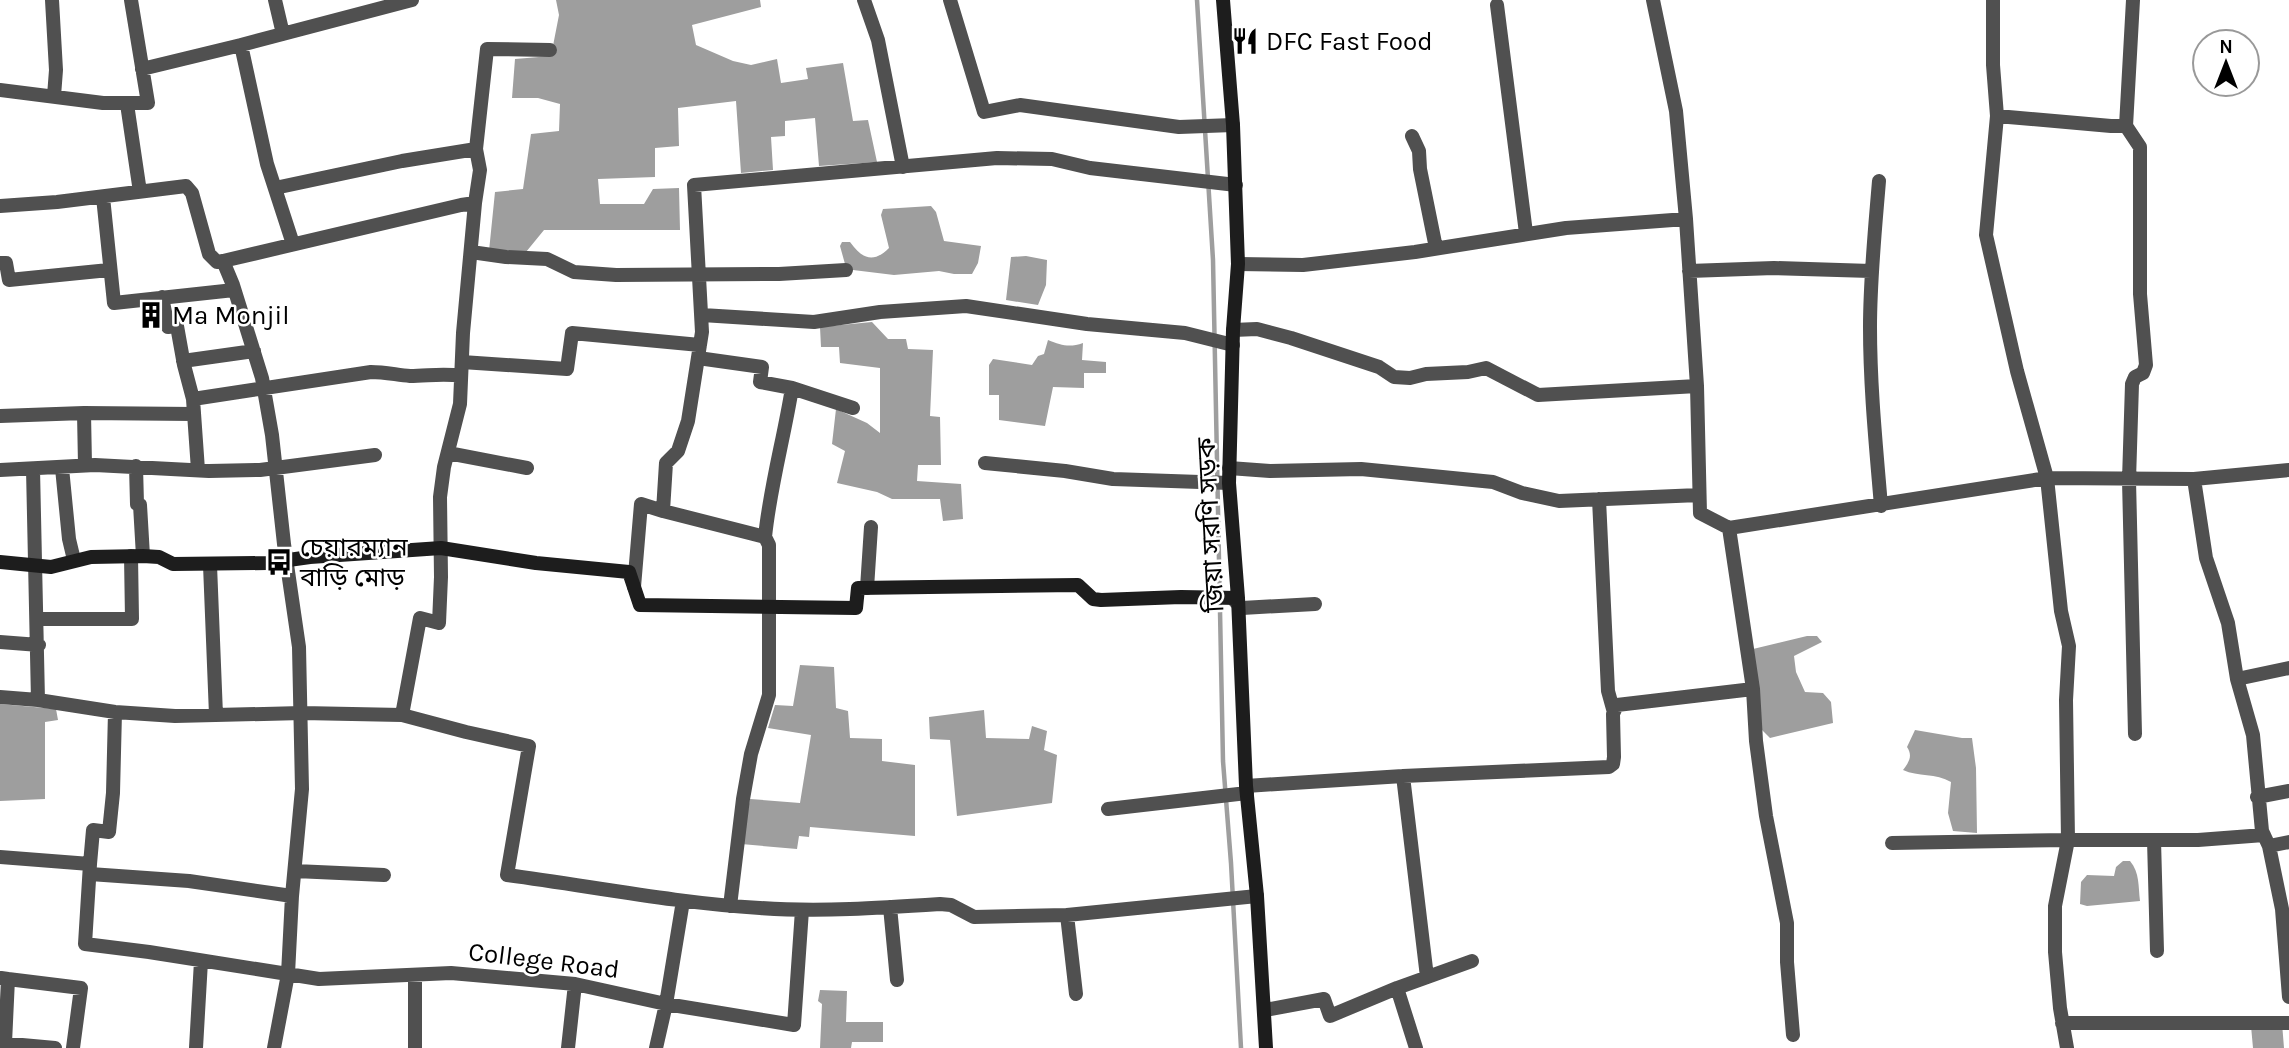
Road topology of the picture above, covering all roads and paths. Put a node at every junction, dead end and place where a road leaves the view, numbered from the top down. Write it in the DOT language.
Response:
graph roads {
  1 [pos="52,0"];
  2 [pos="131,0"];
  3 [pos="275,0"];
  4 [pos="412,0"];
  5 [pos="864,0"];
  6 [pos="1223,0"];
  7 [pos="1653,0"];
  8 [pos="1993,0"];
  9 [pos="2133,0"];
  10 [pos="952,1"];
  11 [pos="1497,5"];
  12 [pos="283,34"];
  13 [pos="241,45"];
  14 [pos="550,50"];
  15 [pos="142,69"];
  16 [pos="0,90"];
  17 [pos="54,96"];
  18 [pos="127,104"];
  19 [pos="1997,116"];
  20 [pos="1233,124"];
  21 [pos="2126,126"];
  22 [pos="1412,136"];
  23 [pos="476,149"];
  24 [pos="903,167"];
  25 [pos="1879,181"];
  26 [pos="1236,184"];
  27 [pos="275,188"];
  28 [pos="140,192"];
  29 [pos="103,197"];
  30 [pos="475,203"];
  31 [pos="0,206"];
  32 [pos="1686,219"];
  33 [pos="1526,233"];
  34 [pos="293,244"];
  35 [pos="1436,248"];
  36 [pos="471,251"];
  37 [pos="223,261"];
  38 [pos="0,263"];
  39 [pos="1238,264"];
  40 [pos="109,270"];
  41 [pos="846,270"];
  42 [pos="1689,271"];
  43 [pos="1871,271"];
  44 [pos="699,275"];
  45 [pos="234,290"];
  46 [pos="162,297"];
  47 [pos="702,315"];
  48 [pos="1233,338"];
  49 [pos="254,351"];
  50 [pos="699,352"];
  51 [pos="183,361"];
  52 [pos="461,369"];
  53 [pos="1697,386"];
  54 [pos="264,387"];
  55 [pos="792,387"];
  56 [pos="194,406"];
  57 [pos="853,408"];
  58 [pos="84,413"];
  59 [pos="0,416"];
  60 [pos="448,453"];
  61 [pos="375,454"];
  62 [pos="985,463"];
  63 [pos="85,465"];
  64 [pos="136,466"];
  65 [pos="62,468"];
  66 [pos="275,468"];
  67 [pos="527,468"];
  68 [pos="1228,468"];
  69 [pos="0,470"];
  70 [pos="33,470"];
  71 [pos="198,470"];
  72 [pos="2289,470"];
  73 [pos="2047,478"];
  74 [pos="2194,479"];
  75 [pos="2129,480"];
  76 [pos="1228,484"];
  77 [pos="1699,495"];
  78 [pos="1599,499"];
  79 [pos="1881,506"];
  80 [pos="663,511"];
  81 [pos="871,527"];
  82 [pos="1729,528"];
  83 [pos="765,537"];
  84 [pos="441,548"];
  85 [pos="137,556"];
  86 [pos="74,560"];
  87 [pos="287,561"];
  88 [pos="0,562"];
  89 [pos="210,565"];
  90 [pos="37,566"];
  91 [pos="634,588"];
  92 [pos="867,588"];
  93 [pos="1238,601"];
  94 [pos="1315,604"];
  95 [pos="768,609"];
  96 [pos="38,619"];
  97 [pos="0,642"];
  98 [pos="38,645"];
  99 [pos="2289,668"];
  100 [pos="2237,680"];
  101 [pos="1753,689"];
  102 [pos="0,697"];
  103 [pos="38,700"];
  104 [pos="1613,709"];
  105 [pos="115,712"];
  106 [pos="302,713"];
  107 [pos="216,715"];
  108 [pos="402,715"];
  109 [pos="2135,734"];
  110 [pos="1403,776"];
  111 [pos="1247,790"];
  112 [pos="2289,791"];
  113 [pos="2258,797"];
  114 [pos="1108,809"];
  115 [pos="2068,839"];
  116 [pos="2154,840"];
  117 [pos="2267,841"];
  118 [pos="2289,842"];
  119 [pos="1892,843"];
  120 [pos="0,857"];
  121 [pos="90,869"];
  122 [pos="295,871"];
  123 [pos="384,875"];
  124 [pos="292,896"];
  125 [pos="1257,896"];
  126 [pos="683,901"];
  127 [pos="730,906"];
  128 [pos="890,908"];
  129 [pos="802,910"];
  130 [pos="1067,915"];
  131 [pos="2157,951"];
  132 [pos="201,961"];
  133 [pos="1472,961"];
  134 [pos="288,974"];
  135 [pos="415,975"];
  136 [pos="1427,977"];
  137 [pos="4,979"];
  138 [pos="897,980"];
  139 [pos="575,984"];
  140 [pos="1397,988"];
  141 [pos="1076,994"];
  142 [pos="2289,997"];
  143 [pos="666,1004"];
  144 [pos="1265,1010"];
  145 [pos="2062,1023"];
  146 [pos="2289,1023"];
  147 [pos="1793,1035"];
  148 [pos="3,1043"];
  149 [pos="55,1048"];
  150 [pos="73,1048"];
  151 [pos="196,1048"];
  152 [pos="274,1048"];
  153 [pos="415,1048"];
  154 [pos="568,1048"];
  155 [pos="656,1048"];
  156 [pos="1266,1048"];
  157 [pos="1416,1048"];
  158 [pos="2067,1048"];
  1 -- 17 [label="street"];
  2 -- 15 [label="street"];
  3 -- 12 [label="street"];
  4 -- 12 [label="street"];
  5 -- 24 [label="street"];
  6 -- 20 [label="street, জিয়া সরণি সড়ক"];
  7 -- 32 [label="street"];
  8 -- 19 [label="street"];
  9 -- 21 [label="street"];
  10 -- 20 [label="street"];
  11 -- 33 [label="street"];
  12 -- 13 [label="street"];
  13 -- 15 [label="street"];
  13 -- 27 [label="street"];
  14 -- 23 [label="street"];
  15 -- 18 [label="street"];
  16 -- 17 [label="street"];
  17 -- 18 [label="street"];
  18 -- 28 [label="street"];
  19 -- 21 [label="street"];
  19 -- 73 [label="street"];
  20 -- 26 [label="street, জিয়া সরণি সড়ক"];
  21 -- 75 [label="street"];
  22 -- 35 [label="street"];
  23 -- 27 [label="street"];
  23 -- 30 [label="street"];
  24 -- 26 [label="street"];
  24 -- 44 [label="street"];
  25 -- 43 [label="street"];
  26 -- 39 [label="street, জিয়া সরণি সড়ক"];
  27 -- 34 [label="street"];
  28 -- 29 [label="street"];
  28 -- 37 [label="street"];
  29 -- 31 [label="street"];
  29 -- 40 [label="street"];
  30 -- 34 [label="street"];
  30 -- 36 [label="street"];
  32 -- 33 [label="street"];
  32 -- 42 [label="street"];
  33 -- 35 [label="street"];
  34 -- 37 [label="street"];
  35 -- 39 [label="street"];
  36 -- 44 [label="street"];
  36 -- 52 [label="street"];
  37 -- 45 [label="street"];
  38 -- 40 [label="street"];
  39 -- 48 [label="street, জিয়া সরণি সড়ক"];
  40 -- 46 [label="street"];
  41 -- 44 [label="street"];
  42 -- 43 [label="street"];
  42 -- 53 [label="street"];
  43 -- 79 [label="street"];
  44 -- 47 [label="street"];
  45 -- 46 [label="street"];
  45 -- 49 [label="street"];
  46 -- 51 [label="street"];
  47 -- 48 [label="street"];
  47 -- 50 [label="street"];
  48 -- 53 [label="street"];
  48 -- 68 [label="street, জিয়া সরণি সড়ক"];
  49 -- 51 [label="street"];
  49 -- 54 [label="street"];
  50 -- 52 [label="street"];
  50 -- 55 [label="street"];
  50 -- 80 [label="street"];
  51 -- 56 [label="street"];
  52 -- 54 [label="street"];
  52 -- 60 [label="street"];
  53 -- 77 [label="street"];
  54 -- 56 [label="street"];
  54 -- 66 [label="street"];
  55 -- 57 [label="street"];
  55 -- 83 [label="street"];
  56 -- 58 [label="street"];
  56 -- 71 [label="street"];
  58 -- 59 [label="street"];
  58 -- 63 [label="street"];
  60 -- 67 [label="street"];
  60 -- 84 [label="street"];
  61 -- 66 [label="street"];
  62 -- 76 [label="street"];
  63 -- 64 [label="street"];
  63 -- 65 [label="street"];
  64 -- 71 [label="street"];
  64 -- 85 [label="street"];
  65 -- 70 [label="street"];
  65 -- 86 [label="street"];
  66 -- 71 [label="street"];
  66 -- 87 [label="street"];
  68 -- 76 [label="street, জিয়া সরণি সড়ক"];
  68 -- 78 [label="street"];
  69 -- 70 [label="street"];
  70 -- 90 [label="street"];
  72 -- 74 [label="street"];
  73 -- 75 [label="street"];
  73 -- 79 [label="street"];
  73 -- 115 [label="street"];
  74 -- 75 [label="street"];
  74 -- 100 [label="street"];
  75 -- 109 [label="street"];
  76 -- 93 [label="street, জিয়া সরণি সড়ক"];
  77 -- 78 [label="street"];
  77 -- 82 [label="street"];
  78 -- 104 [label="street"];
  79 -- 82 [label="street"];
  80 -- 83 [label="street"];
  80 -- 91 [label="street"];
  81 -- 92 [label="street"];
  82 -- 101 [label="street"];
  83 -- 95 [label="street"];
  84 -- 87 [label="street"];
  84 -- 91 [label="street"];
  84 -- 108 [label="street"];
  85 -- 86 [label="street"];
  85 -- 89 [label="street"];
  85 -- 96 [label="street"];
  86 -- 90 [label="street"];
  87 -- 89 [label="street"];
  87 -- 106 [label="street"];
  88 -- 90 [label="street"];
  89 -- 107 [label="street"];
  90 -- 96 [label="street"];
  91 -- 95 [label="street"];
  92 -- 93 [label="street"];
  92 -- 95 [label="street"];
  93 -- 94 [label="street"];
  93 -- 111 [label="street, জিয়া সরণি সড়ক"];
  95 -- 127 [label="street"];
  96 -- 98 [label="street"];
  97 -- 98 [label="street"];
  98 -- 103 [label="street"];
  99 -- 100 [label="street"];
  100 -- 113 [label="street"];
  101 -- 104 [label="street"];
  101 -- 147 [label="street"];
  102 -- 103 [label="street"];
  103 -- 105 [label="street"];
  104 -- 110 [label="street"];
  105 -- 107 [label="street"];
  105 -- 121 [label="street"];
  106 -- 107 [label="street"];
  106 -- 108 [label="street"];
  106 -- 122 [label="street"];
  108 -- 126 [label="street"];
  110 -- 111 [label="street"];
  110 -- 136 [label="street"];
  111 -- 114 [label="street"];
  111 -- 125 [label="street, জিয়া সরণি সড়ক"];
  112 -- 113 [label="street"];
  113 -- 117 [label="street"];
  115 -- 116 [label="street"];
  115 -- 119 [label="street"];
  115 -- 145 [label="street"];
  116 -- 117 [label="street"];
  116 -- 131 [label="street"];
  117 -- 118 [label="street"];
  117 -- 142 [label="street"];
  120 -- 121 [label="street"];
  121 -- 124 [label="street"];
  121 -- 132 [label="street, College Road"];
  122 -- 123 [label="street"];
  122 -- 124 [label="street"];
  124 -- 134 [label="street"];
  125 -- 130 [label="street"];
  125 -- 144 [label="street, জিয়া সরণি সড়ক"];
  126 -- 127 [label="street"];
  126 -- 143 [label="street"];
  127 -- 129 [label="street"];
  128 -- 129 [label="street"];
  128 -- 130 [label="street"];
  128 -- 138 [label="street"];
  129 -- 143 [label="street, College Road"];
  130 -- 141 [label="street"];
  132 -- 134 [label="street, College Road"];
  132 -- 151 [label="street"];
  133 -- 136 [label="street"];
  134 -- 135 [label="street, College Road"];
  134 -- 152 [label="street"];
  135 -- 139 [label="street, College Road"];
  135 -- 153 [label="street"];
  136 -- 140 [label="street"];
  137 -- 148 [label="street"];
  137 -- 150 [label="street"];
  139 -- 143 [label="street, College Road"];
  139 -- 154 [label="street"];
  140 -- 144 [label="street"];
  140 -- 157 [label="street"];
  143 -- 155 [label="street"];
  144 -- 156 [label="street, জিয়া সরণি সড়ক"];
  145 -- 146 [label="street"];
  145 -- 158 [label="street"];
  148 -- 149 [label="street"];
}
